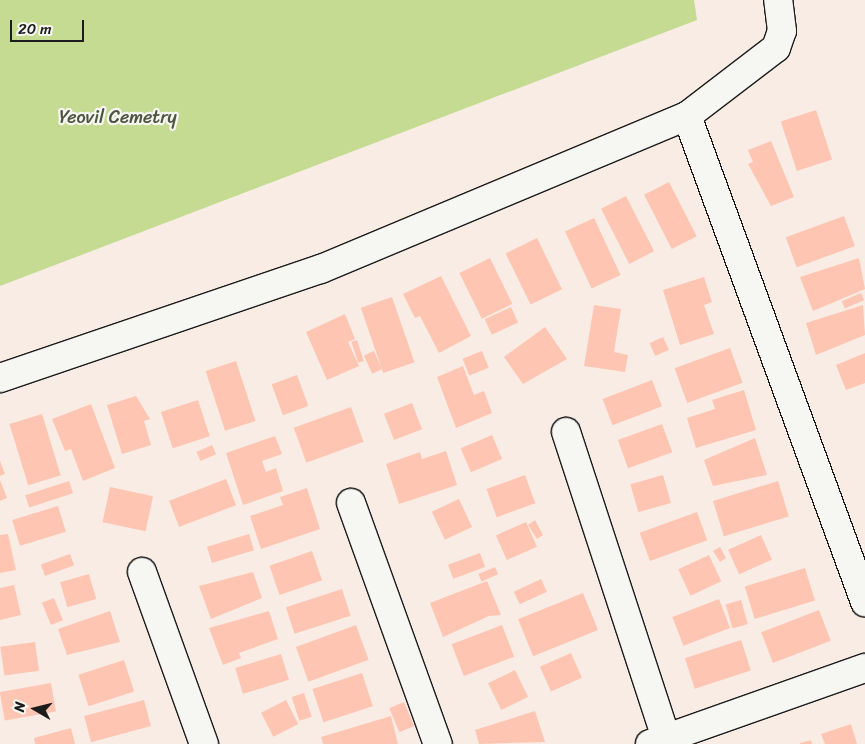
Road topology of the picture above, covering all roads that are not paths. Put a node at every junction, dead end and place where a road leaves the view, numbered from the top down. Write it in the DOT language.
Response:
graph roads {
  1 [pos="778,0"];
  2 [pos="688,116"];
  3 [pos="0,378"];
  4 [pos="566,432"];
  5 [pos="351,503"];
  6 [pos="142,572"];
  7 [pos="865,602"];
  8 [pos="865,668"];
  9 [pos="658,741"];
  10 [pos="204,744"];
  11 [pos="438,744"];
  1 -- 2 [label="street"];
  2 -- 3 [label="street"];
  2 -- 7 [label="street"];
  4 -- 9 [label="street"];
  5 -- 11 [label="street"];
  6 -- 10 [label="street"];
  8 -- 9 [label="street"];
}
